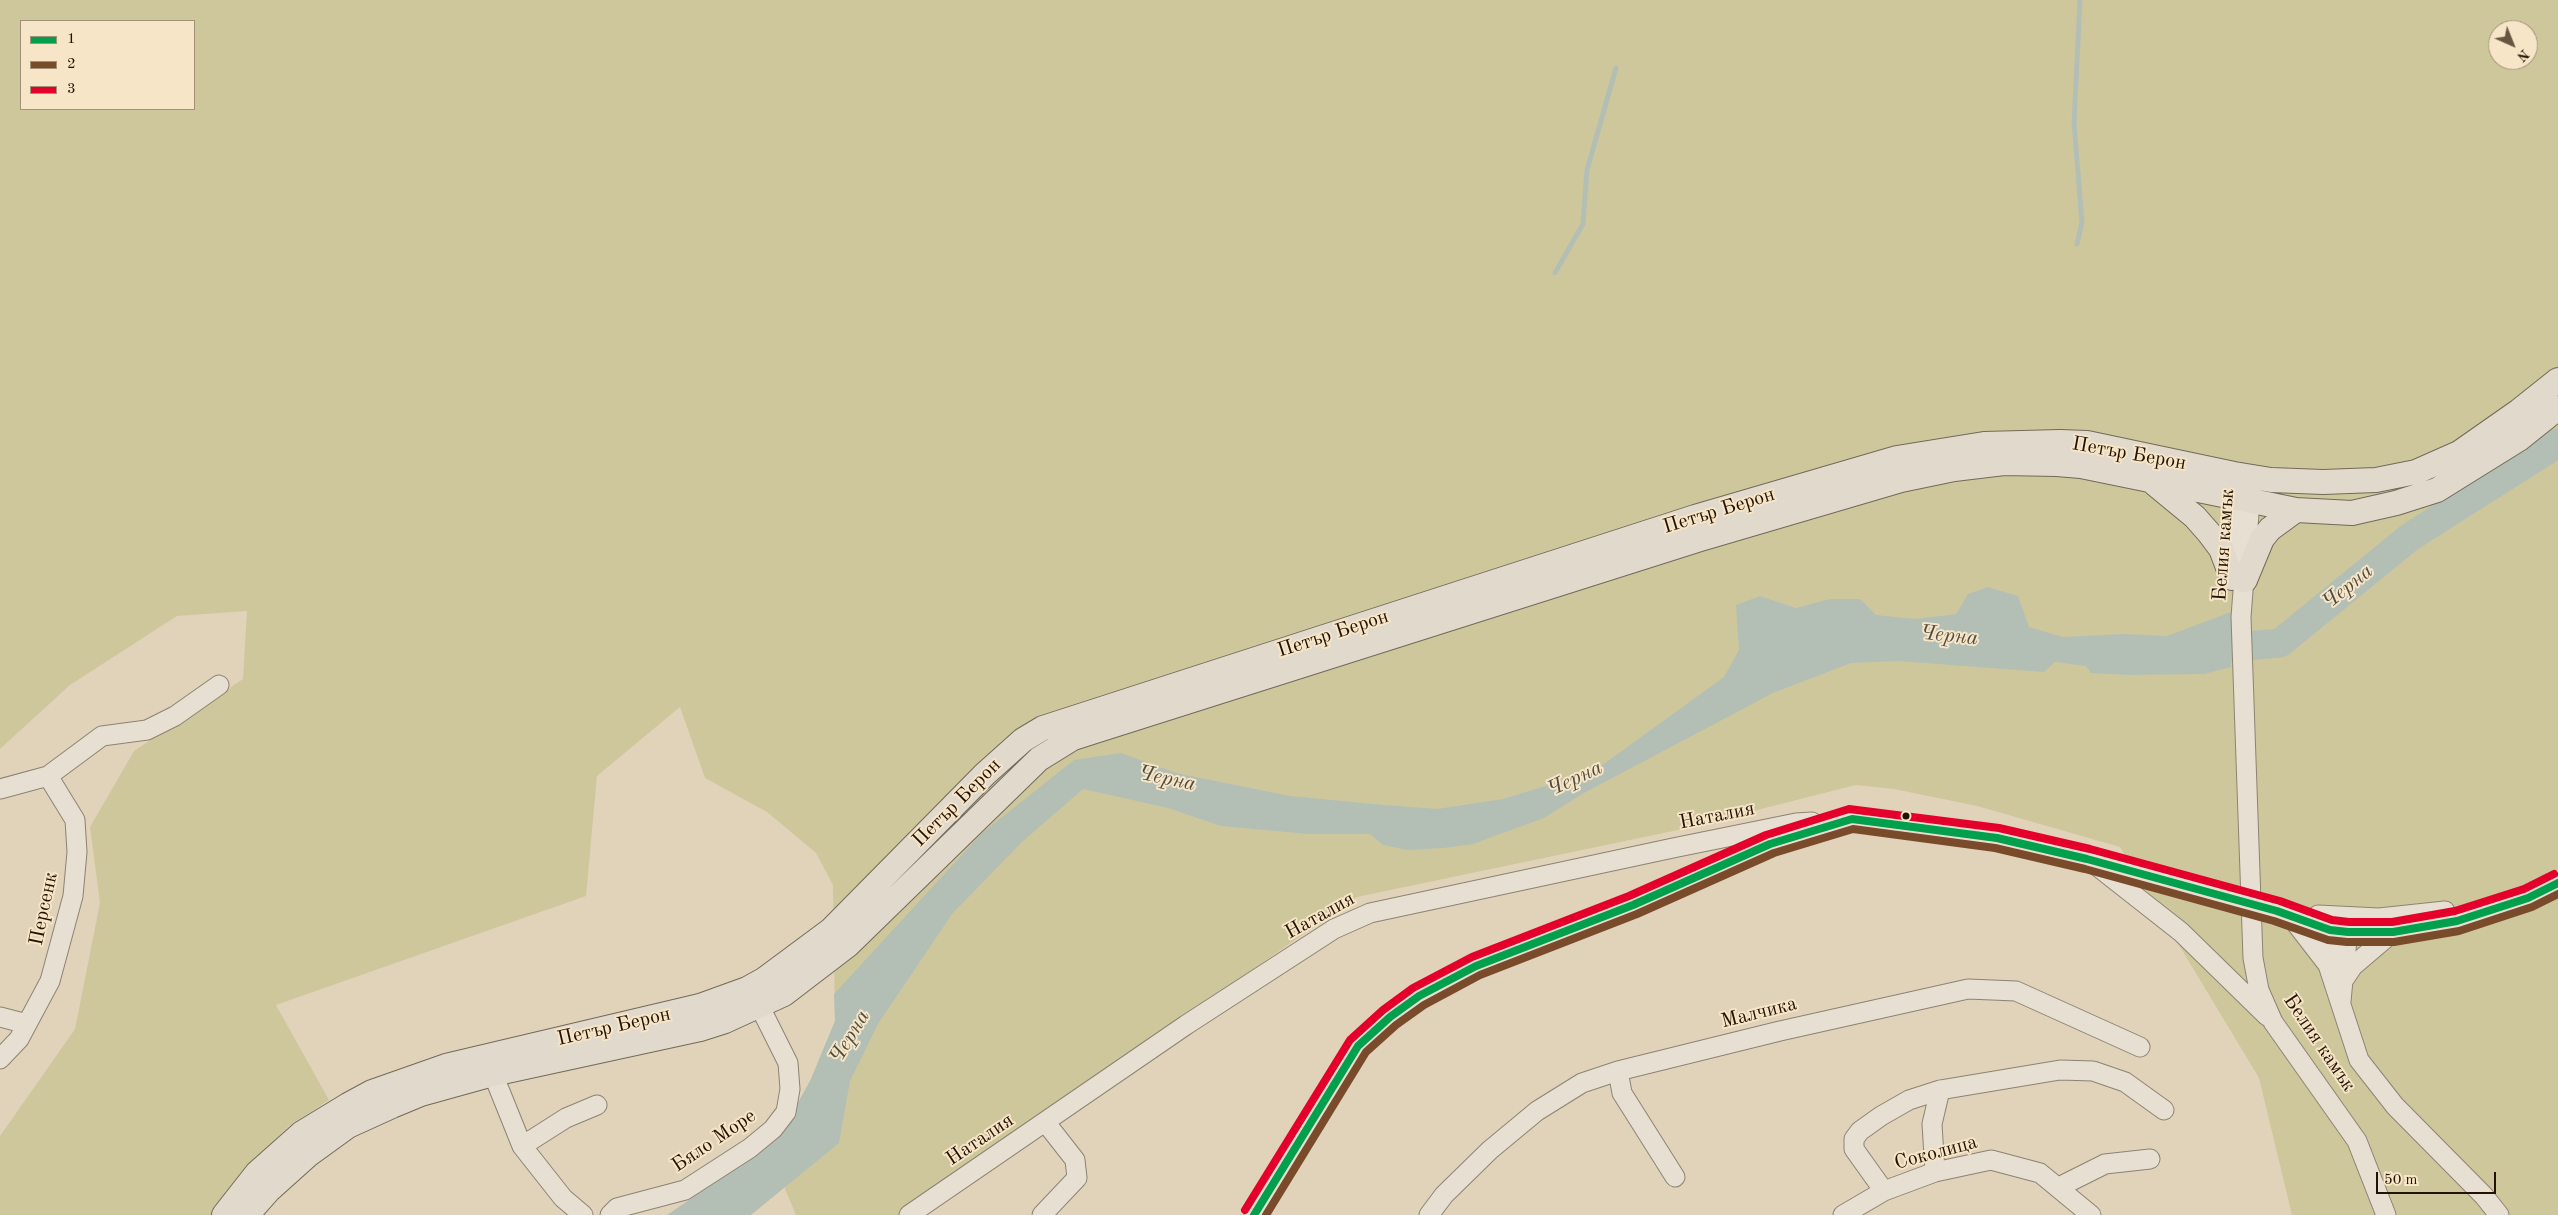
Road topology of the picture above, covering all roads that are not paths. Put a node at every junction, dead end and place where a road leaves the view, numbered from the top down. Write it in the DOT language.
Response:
graph roads {
  1 [pos="2558,380"];
  2 [pos="2558,408"];
  3 [pos="2151,482"];
  4 [pos="2242,487"];
  5 [pos="2296,510"];
  6 [pos="2239,579"];
  7 [pos="219,684"];
  8 [pos="48,776"];
  9 [pos="0,789"];
  10 [pos="1852,819"];
  11 [pos="2087,859"];
  12 [pos="2558,870"];
  13 [pos="2558,883"];
  14 [pos="2284,913"];
  15 [pos="2339,924"];
  16 [pos="2393,932"];
  17 [pos="2328,965"];
  18 [pos="2345,978"];
  19 [pos="2340,1004"];
  20 [pos="760,1007"];
  21 [pos="0,1016"];
  22 [pos="2273,1022"];
  23 [pos="27,1024"];
  24 [pos="2140,1047"];
  25 [pos="0,1059"];
  26 [pos="1618,1071"];
  27 [pos="493,1074"];
  28 [pos="1940,1090"];
  29 [pos="597,1105"];
  30 [pos="2164,1110"];
  31 [pos="1046,1123"];
  32 [pos="522,1146"];
  33 [pos="2150,1159"];
  34 [pos="1936,1172"];
  35 [pos="1675,1177"];
  36 [pos="2059,1187"];
  37 [pos="1884,1191"];
  38 [pos="1259,1213"];
  39 [pos="224,1215"];
  40 [pos="248,1215"];
  41 [pos="583,1215"];
  42 [pos="610,1215"];
  43 [pos="909,1215"];
  44 [pos="1042,1215"];
  45 [pos="1429,1215"];
  46 [pos="1843,1215"];
  47 [pos="2091,1215"];
  48 [pos="2386,1215"];
  49 [pos="2499,1215"];
  1 -- 4 [label="main road, Петър Берон"];
  2 -- 5 [label="main road, Петър Берон"];
  3 -- 4 [label="main road, Петър Берон"];
  3 -- 6 [label="main road"];
  3 -- 20 [label="main road, Петър Берон"];
  4 -- 5 [label="main road, Петър Берон"];
  4 -- 6 [label="street, Белия камък"];
  4 -- 39 [label="main road, Петър Берон"];
  5 -- 6 [label="main road"];
  6 -- 22 [label="street, Белия камък"];
  7 -- 8 [label="street"];
  8 -- 9 [label="street"];
  8 -- 23 [label="street, Персенк"];
  10 -- 11 [label="street"];
  10 -- 31 [label="street, Наталия"];
  10 -- 38 [label="street"];
  11 -- 14 [label="street, bridge"];
  11 -- 22 [label="street"];
  12 -- 15 [label="street"];
  13 -- 16 [label="street"];
  14 -- 15 [label="street"];
  14 -- 17 [label="street"];
  15 -- 16 [label="street"];
  15 -- 17 [label="street, Белия камък"];
  15 -- 18 [label="street, Белия камък"];
  16 -- 18 [label="street"];
  17 -- 19 [label="street, Белия камък"];
  18 -- 19 [label="street, Белия камък"];
  19 -- 49 [label="street, Белия камък"];
  20 -- 27 [label="main road, Петър Берон"];
  20 -- 42 [label="street, Бяло Море"];
  21 -- 23 [label="street"];
  22 -- 48 [label="street, Белия камък"];
  23 -- 25 [label="street, Персенк"];
  24 -- 26 [label="street, Малчика"];
  26 -- 35 [label="street"];
  26 -- 45 [label="street, Малчика"];
  27 -- 32 [label="street"];
  27 -- 40 [label="main road, Петър Берон"];
  28 -- 30 [label="street"];
  28 -- 34 [label="street"];
  28 -- 37 [label="street"];
  29 -- 32 [label="street"];
  31 -- 43 [label="street, Наталия"];
  31 -- 44 [label="street"];
  32 -- 41 [label="street"];
  33 -- 36 [label="street"];
  34 -- 36 [label="street, Соколица"];
  34 -- 37 [label="street, Соколица"];
  36 -- 47 [label="street, Соколица"];
  37 -- 46 [label="street, Соколица"];
}
